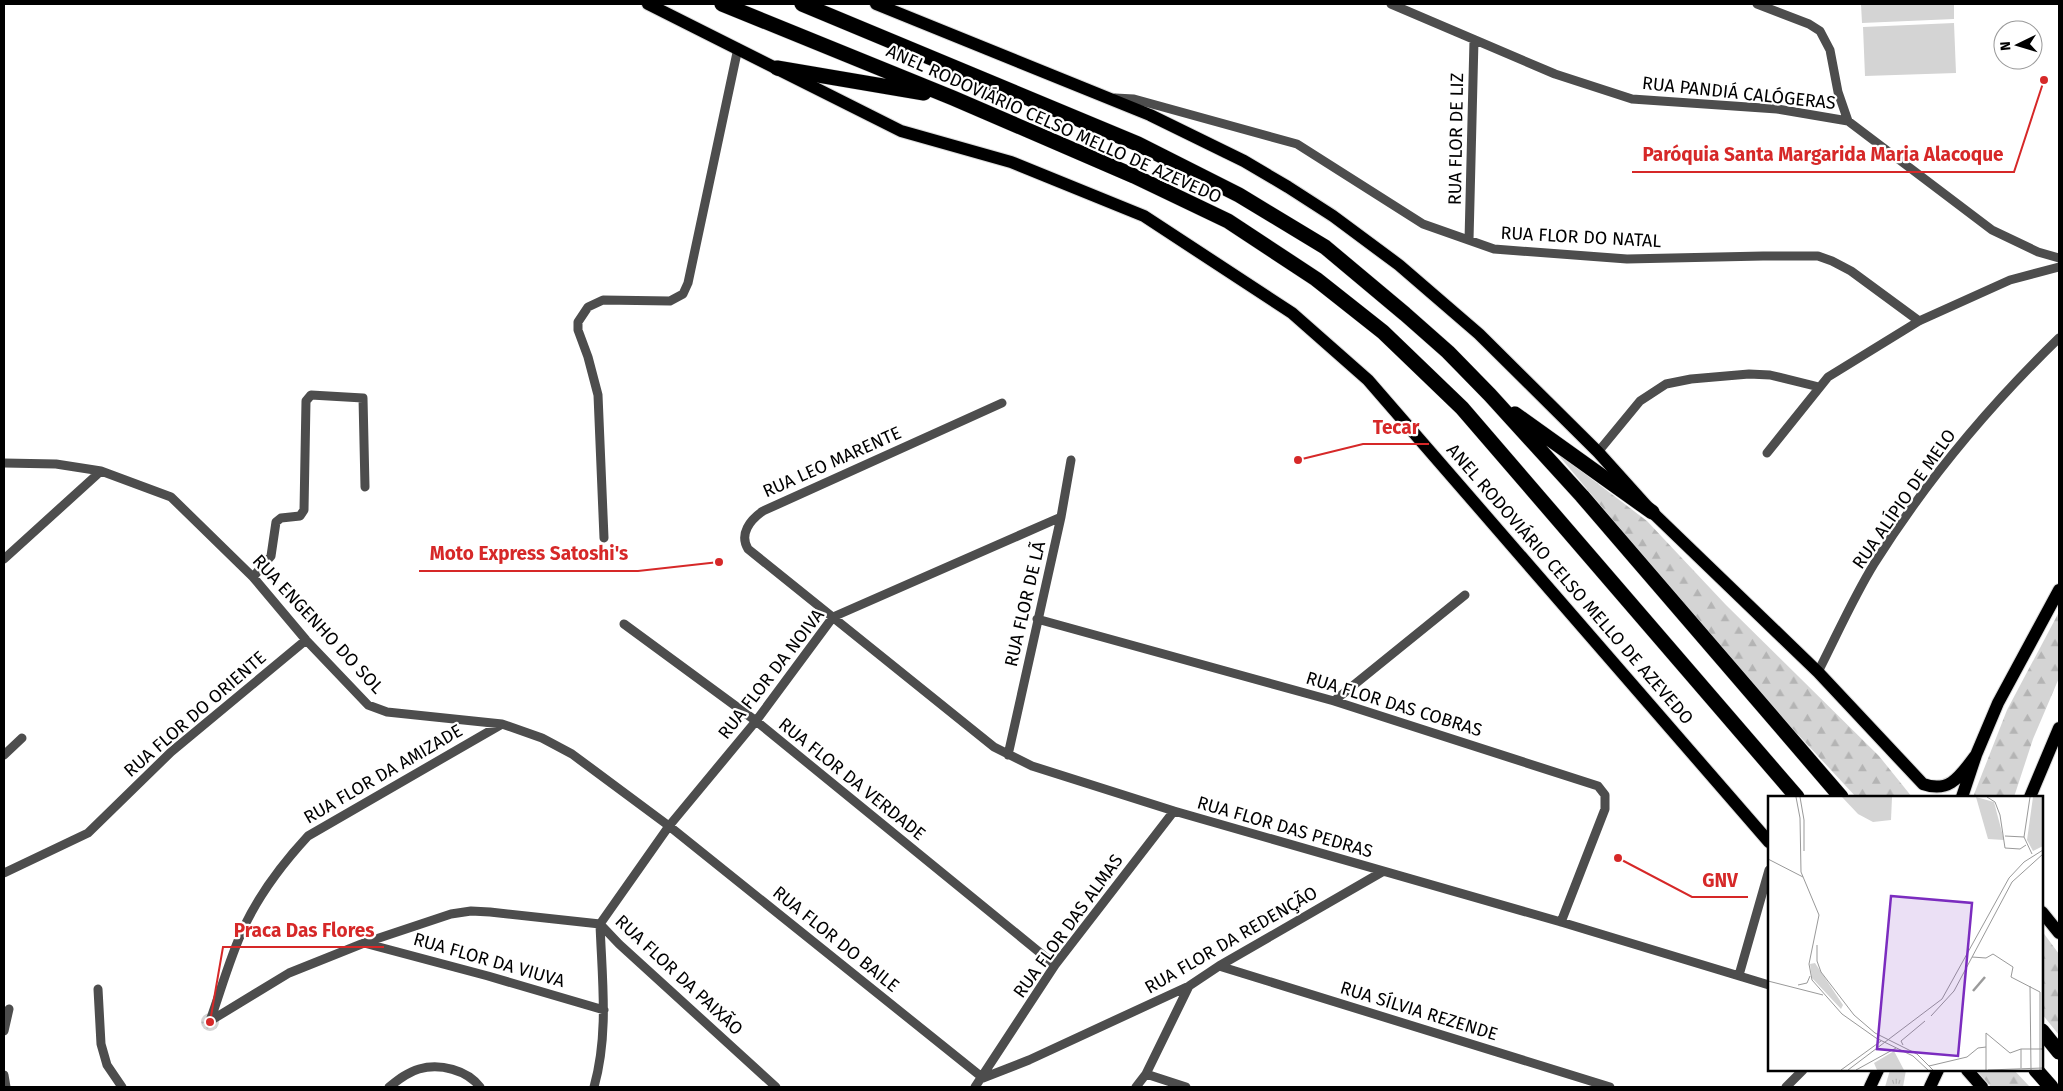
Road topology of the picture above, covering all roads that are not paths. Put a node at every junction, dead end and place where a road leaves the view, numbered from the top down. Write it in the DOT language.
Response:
graph roads {
  1 [pos="648,4"];
  2 [pos="722,4"];
  3 [pos="802,4"];
  4 [pos="876,4"];
  5 [pos="1391,4"];
  6 [pos="1757,4"];
  7 [pos="1474,40"];
  8 [pos="738,48"];
  9 [pos="777,68"];
  10 [pos="1105,97"];
  11 [pos="953,98"];
  12 [pos="1848,121"];
  13 [pos="1469,240"];
  14 [pos="2059,258"];
  15 [pos="2059,266"];
  16 [pos="1919,321"];
  17 [pos="2059,338"];
  18 [pos="1819,387"];
  19 [pos="1490,395"];
  20 [pos="1002,403"];
  21 [pos="1598,452"];
  22 [pos="1767,453"];
  23 [pos="1071,460"];
  24 [pos="4,463"];
  25 [pos="101,472"];
  26 [pos="365,487"];
  27 [pos="1652,512"];
  28 [pos="1061,517"];
  29 [pos="604,538"];
  30 [pos="4,559"];
  31 [pos="253,577"];
  32 [pos="2059,590"];
  33 [pos="1465,595"];
  34 [pos="834,617"];
  35 [pos="1037,619"];
  36 [pos="624,624"];
  37 [pos="306,640"];
  38 [pos="1818,672"];
  39 [pos="1334,701"];
  40 [pos="756,721"];
  41 [pos="502,724"];
  42 [pos="2059,728"];
  43 [pos="22,738"];
  44 [pos="4,755"];
  45 [pos="1008,755"];
  46 [pos="1976,755"];
  47 [pos="1796,796"];
  48 [pos="1840,796"];
  49 [pos="1962,796"];
  50 [pos="2030,796"];
  51 [pos="1174,811"];
  52 [pos="669,826"];
  53 [pos="1768,841"];
  54 [pos="1382,872"];
  55 [pos="4,873"];
  56 [pos="1768,874"];
  57 [pos="2043,913"];
  58 [pos="1561,922"];
  59 [pos="600,924"];
  60 [pos="2059,933"];
  61 [pos="364,944"];
  62 [pos="1055,965"];
  63 [pos="1219,966"];
  64 [pos="1739,975"];
  65 [pos="1768,985"];
  66 [pos="1189,986"];
  67 [pos="98,989"];
  68 [pos="9,1009"];
  69 [pos="604,1010"];
  70 [pos="210,1021"];
  71 [pos="4,1031"];
  72 [pos="2043,1032"];
  73 [pos="2059,1052"];
  74 [pos="1802,1071"];
  75 [pos="1878,1071"];
  76 [pos="1938,1071"];
  77 [pos="1968,1071"];
  78 [pos="2037,1071"];
  79 [pos="1146,1074"];
  80 [pos="4,1075"];
  81 [pos="983,1078"];
  82 [pos="6,1087"];
  83 [pos="122,1087"];
  84 [pos="389,1087"];
  85 [pos="480,1087"];
  86 [pos="594,1087"];
  87 [pos="776,1087"];
  88 [pos="975,1087"];
  89 [pos="1136,1087"];
  90 [pos="1186,1087"];
  91 [pos="1610,1087"];
  92 [pos="1786,1087"];
  93 [pos="1870,1087"];
  94 [pos="1930,1087"];
  95 [pos="1982,1087"];
  96 [pos="2051,1087"];
  1 -- 8 [label="main road, ANEL RODOVIÁRIO CELSO MELLO DE AZEVEDO"];
  2 -- 11 [label="highway, ANEL RODOVIÁRIO CELSO MELLO DE AZEVEDO"];
  3 -- 19 [label="highway, ANEL RODOVIÁRIO CELSO MELLO DE AZEVEDO"];
  4 -- 10 [label="main road"];
  5 -- 7 [label="street, RUA PANDIÁ CALÓGERAS"];
  6 -- 12 [label="street"];
  7 -- 12 [label="street, RUA PANDIÁ CALÓGERAS"];
  7 -- 13 [label="street, RUA FLOR DE LIZ"];
  8 -- 9 [label="main road, ANEL RODOVIÁRIO CELSO MELLO DE AZEVEDO"];
  8 -- 29 [label="street"];
  9 -- 11 [label="highway"];
  9 -- 53 [label="main road, ANEL RODOVIÁRIO CELSO MELLO DE AZEVEDO"];
  10 -- 13 [label="street, RUA FLOR DO NATAL"];
  10 -- 21 [label="main road"];
  11 -- 47 [label="highway, ANEL RODOVIÁRIO CELSO MELLO DE AZEVEDO"];
  12 -- 14 [label="street, RUA PANDIÁ CALÓGERAS"];
  13 -- 16 [label="street, RUA FLOR DO NATAL"];
  15 -- 16 [label="street"];
  16 -- 18 [label="street"];
  17 -- 38 [label="street, RUA ALÍPIO DE MELO"];
  18 -- 21 [label="street"];
  18 -- 22 [label="street"];
  19 -- 27 [label="highway"];
  19 -- 48 [label="highway, ANEL RODOVIÁRIO CELSO MELLO DE AZEVEDO"];
  20 -- 34 [label="street, RUA LEO MARENTE"];
  21 -- 27 [label="main road"];
  23 -- 28 [label="street, RUA FLOR DE LÃ"];
  24 -- 25 [label="street, RUA ENGENHO DO SOL"];
  25 -- 30 [label="street"];
  25 -- 31 [label="street, RUA ENGENHO DO SOL"];
  26 -- 31 [label="street"];
  27 -- 38 [label="main road"];
  28 -- 34 [label="street, RUA FLOR DA NOIVA"];
  28 -- 35 [label="street, RUA FLOR DE LÃ"];
  31 -- 37 [label="street, RUA ENGENHO DO SOL"];
  32 -- 46 [label="main road"];
  33 -- 39 [label="street"];
  34 -- 40 [label="street, RUA FLOR DA NOIVA"];
  34 -- 45 [label="street, RUA FLOR DAS PEDRAS"];
  35 -- 39 [label="street, RUA FLOR DAS COBRAS"];
  35 -- 45 [label="street, RUA FLOR DE LÃ"];
  36 -- 40 [label="street, RUA FLOR DA VERDADE"];
  37 -- 41 [label="street, RUA ENGENHO DO SOL"];
  37 -- 55 [label="street, RUA FLOR DO ORIENTE"];
  38 -- 46 [label="main road"];
  39 -- 58 [label="street, RUA FLOR DAS COBRAS"];
  40 -- 52 [label="street, RUA FLOR DA NOIVA"];
  40 -- 62 [label="street, RUA FLOR DA VERDADE"];
  41 -- 52 [label="street, RUA ENGENHO DO SOL"];
  41 -- 70 [label="street, RUA FLOR DA AMIZADE"];
  42 -- 50 [label="main road"];
  43 -- 44 [label="street"];
  45 -- 51 [label="street, RUA FLOR DAS PEDRAS"];
  46 -- 49 [label="main road"];
  51 -- 54 [label="street, RUA FLOR DAS PEDRAS"];
  51 -- 62 [label="street, RUA FLOR DAS ALMAS"];
  52 -- 59 [label="street, RUA FLOR DA NOIVA"];
  52 -- 81 [label="street, RUA FLOR DO BAILE"];
  54 -- 58 [label="street, RUA FLOR DAS PEDRAS"];
  54 -- 63 [label="street, RUA FLOR DA REDENÇÃO"];
  56 -- 64 [label="street"];
  57 -- 60 [label="main road"];
  58 -- 64 [label="street, RUA FLOR DAS PEDRAS"];
  59 -- 61 [label="street, RUA FLOR DA PAIXÃO"];
  59 -- 69 [label="street"];
  59 -- 87 [label="street, RUA FLOR DA PAIXÃO"];
  61 -- 69 [label="street, RUA FLOR DA VIUVA"];
  61 -- 70 [label="street, RUA FLOR DA PAIXÃO"];
  62 -- 81 [label="street, RUA FLOR DAS ALMAS"];
  63 -- 66 [label="street, RUA FLOR DA REDENÇÃO"];
  63 -- 91 [label="street, RUA SÍLVIA REZENDE"];
  64 -- 65 [label="street, RUA FLOR DAS PEDRAS"];
  66 -- 79 [label="street"];
  66 -- 81 [label="street, RUA FLOR DA REDENÇÃO"];
  67 -- 83 [label="street"];
  68 -- 71 [label="street"];
  69 -- 86 [label="street"];
  72 -- 73 [label="highway"];
  74 -- 92 [label="street"];
  75 -- 93 [label="main road"];
  76 -- 94 [label="main road"];
  77 -- 95 [label="main road"];
  78 -- 96 [label="highway"];
  79 -- 89 [label="street"];
  79 -- 90 [label="street"];
  80 -- 82 [label="street"];
  81 -- 88 [label="street, RUA FLOR DAS ALMAS"];
  84 -- 85 [label="street"];
}
